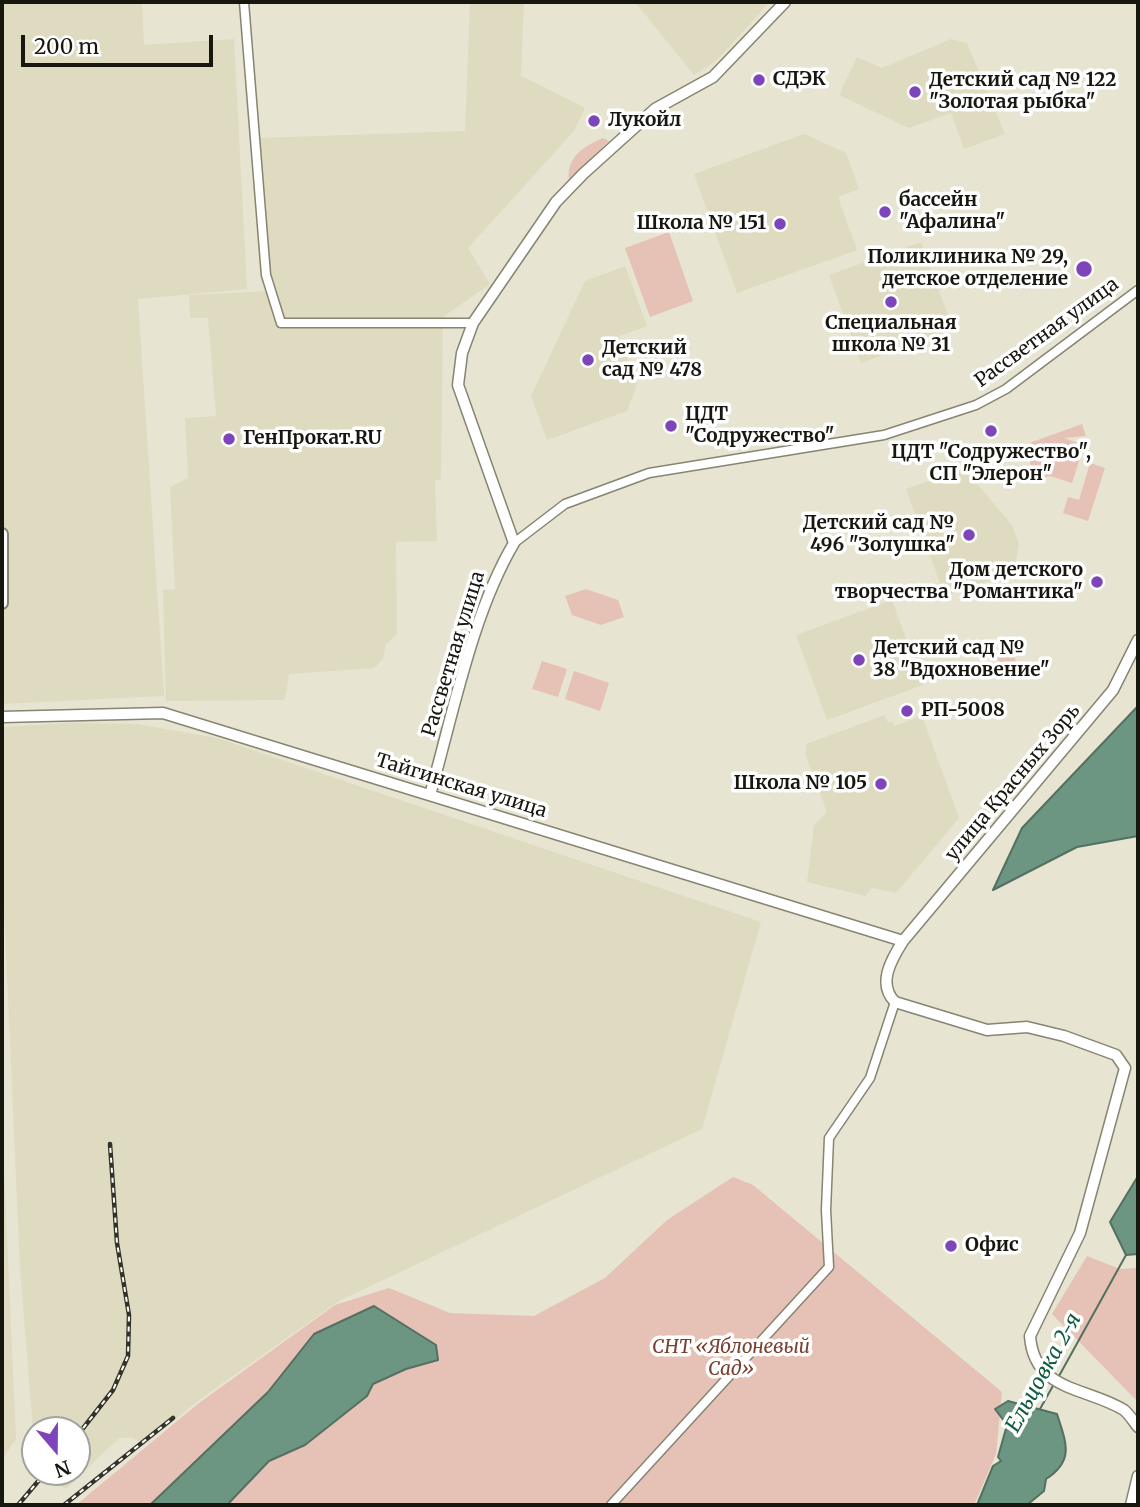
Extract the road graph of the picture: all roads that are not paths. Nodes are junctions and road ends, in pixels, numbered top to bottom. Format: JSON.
{"nodes":[{"id":1,"x":244,"y":2,"type":"edge"},
{"id":2,"x":785,"y":2,"type":"edge"},
{"id":3,"x":1138,"y":290,"type":"edge"},
{"id":4,"x":473,"y":323,"type":"junction"},
{"id":5,"x":2,"y":534,"type":"edge"},
{"id":6,"x":514,"y":543,"type":"junction"},
{"id":7,"x":2,"y":544,"type":"edge"},
{"id":8,"x":2,"y":603,"type":"edge"},
{"id":9,"x":1138,"y":640,"type":"edge"},
{"id":10,"x":2,"y":718,"type":"edge"},
{"id":11,"x":430,"y":795,"type":"junction"},
{"id":12,"x":904,"y":941,"type":"junction"},
{"id":13,"x":895,"y":1002,"type":"junction"},
{"id":14,"x":1138,"y":1427,"type":"edge"},
{"id":15,"x":1138,"y":1476,"type":"edge"},
{"id":16,"x":611,"y":1505,"type":"edge"},
{"id":17,"x":1131,"y":1505,"type":"edge"}],
"edges":[{"from":1,"to":4,"type":"street"},
{"from":2,"to":4,"type":"main road"},
{"from":3,"to":6,"type":"street","name":"Рассветная улица"},
{"from":4,"to":6,"type":"main road"},
{"from":5,"to":7,"type":"highway"},
{"from":6,"to":11,"type":"main road","name":"Рассветная улица"},
{"from":7,"to":8,"type":"highway"},
{"from":9,"to":12,"type":"main road","name":"улица Красных Зорь"},
{"from":10,"to":11,"type":"main road","name":"Тайгинская улица"},
{"from":11,"to":12,"type":"main road","name":"Тайгинская улица"},
{"from":12,"to":13,"type":"main road","name":"улица Красных Зорь"},
{"from":13,"to":14,"type":"main road"},
{"from":13,"to":16,"type":"street"},
{"from":15,"to":17,"type":"main road"}]}
